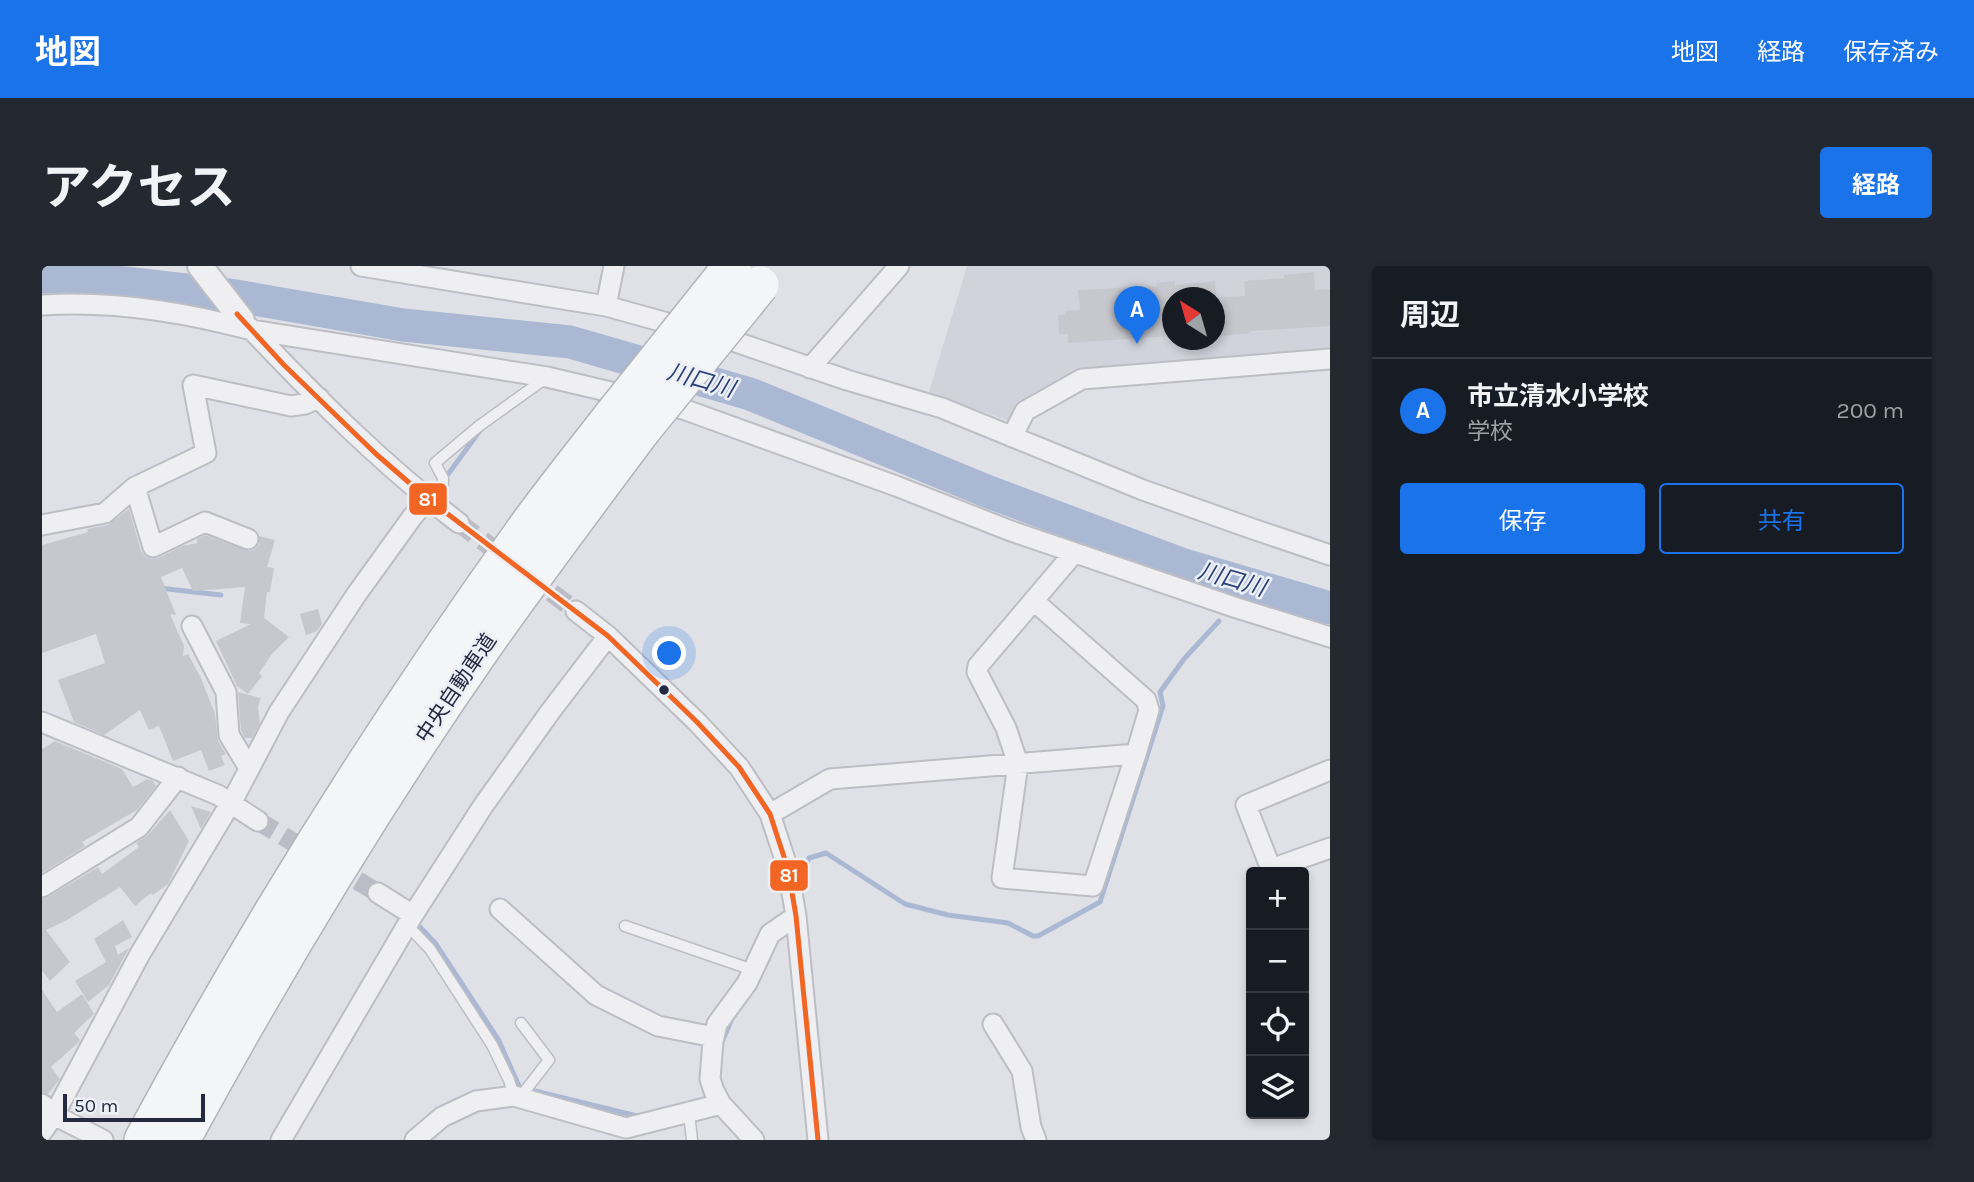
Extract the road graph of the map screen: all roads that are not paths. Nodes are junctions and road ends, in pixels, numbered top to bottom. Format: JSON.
{"nodes":[{"id":1,"x":200,"y":266,"type":"edge"},
{"id":2,"x":361,"y":266,"type":"edge"},
{"id":3,"x":614,"y":266,"type":"edge"},
{"id":4,"x":899,"y":266,"type":"edge"},
{"id":5,"x":756,"y":272,"type":"edge"},
{"id":6,"x":42,"y":305,"type":"edge"},
{"id":7,"x":606,"y":306,"type":"junction"},
{"id":8,"x":247,"y":325,"type":"junction"},
{"id":9,"x":1330,"y":359,"type":"edge"},
{"id":10,"x":810,"y":368,"type":"junction"},
{"id":11,"x":547,"y":377,"type":"junction"},
{"id":12,"x":319,"y":398,"type":"junction"},
{"id":13,"x":627,"y":423,"type":"junction"},
{"id":14,"x":1012,"y":436,"type":"junction"},
{"id":15,"x":135,"y":487,"type":"junction"},
{"id":16,"x":435,"y":504,"type":"junction"},
{"id":17,"x":459,"y":523,"type":"tunnel mouth"},
{"id":18,"x":42,"y":525,"type":"edge"},
{"id":19,"x":248,"y":538,"type":"dead end"},
{"id":20,"x":1074,"y":553,"type":"junction"},
{"id":21,"x":1330,"y":555,"type":"edge"},
{"id":22,"x":1034,"y":601,"type":"junction"},
{"id":23,"x":576,"y":611,"type":"tunnel mouth"},
{"id":24,"x":192,"y":626,"type":"dead end"},
{"id":25,"x":608,"y":636,"type":"junction"},
{"id":26,"x":1330,"y":637,"type":"edge"},
{"id":27,"x":42,"y":722,"type":"edge"},
{"id":28,"x":1136,"y":754,"type":"junction"},
{"id":29,"x":1018,"y":764,"type":"junction"},
{"id":30,"x":248,"y":768,"type":"junction"},
{"id":31,"x":1330,"y":770,"type":"edge"},
{"id":32,"x":178,"y":777,"type":"junction"},
{"id":33,"x":231,"y":803,"type":"junction"},
{"id":34,"x":770,"y":814,"type":"junction"},
{"id":35,"x":258,"y":821,"type":"tunnel mouth"},
{"id":36,"x":1330,"y":848,"type":"edge"},
{"id":37,"x":42,"y":887,"type":"edge"},
{"id":38,"x":379,"y":893,"type":"tunnel mouth"},
{"id":39,"x":500,"y":909,"type":"dead end"},
{"id":40,"x":796,"y":916,"type":"junction"},
{"id":41,"x":410,"y":921,"type":"junction"},
{"id":42,"x":625,"y":926,"type":"dead end"},
{"id":43,"x":753,"y":970,"type":"junction"},
{"id":44,"x":521,"y":1023,"type":"dead end"},
{"id":45,"x":993,"y":1024,"type":"dead end"},
{"id":46,"x":714,"y":1037,"type":"junction"},
{"id":47,"x":517,"y":1096,"type":"junction"},
{"id":48,"x":721,"y":1104,"type":"junction"},
{"id":49,"x":48,"y":1109,"type":"edge"},
{"id":50,"x":689,"y":1113,"type":"junction"},
{"id":51,"x":42,"y":1132,"type":"edge"},
{"id":52,"x":627,"y":1134,"type":"edge"},
{"id":53,"x":103,"y":1140,"type":"edge"},
{"id":54,"x":143,"y":1140,"type":"edge"},
{"id":55,"x":181,"y":1140,"type":"edge"},
{"id":56,"x":281,"y":1140,"type":"edge"},
{"id":57,"x":415,"y":1140,"type":"edge"},
{"id":58,"x":692,"y":1140,"type":"edge"},
{"id":59,"x":754,"y":1140,"type":"edge"},
{"id":60,"x":818,"y":1140,"type":"edge"},
{"id":61,"x":1036,"y":1140,"type":"edge"}],
"edges":[{"from":1,"to":8,"type":"street"},
{"from":2,"to":7,"type":"street"},
{"from":3,"to":7,"type":"street"},
{"from":4,"to":10,"type":"street"},
{"from":5,"to":13,"type":"highway","name":"中央自動車道","bridge":true},
{"from":6,"to":8,"type":"street"},
{"from":7,"to":10,"type":"street"},
{"from":8,"to":11,"type":"street"},
{"from":8,"to":12,"type":"street"},
{"from":9,"to":14,"type":"street"},
{"from":10,"to":14,"type":"street"},
{"from":11,"to":16,"type":"lane"},
{"from":11,"to":20,"type":"street"},
{"from":12,"to":15,"type":"street"},
{"from":12,"to":16,"type":"street"},
{"from":13,"to":54,"type":"highway","name":"中央自動車道"},
{"from":13,"to":55,"type":"highway","name":"中央自動車道"},
{"from":14,"to":21,"type":"street"},
{"from":15,"to":18,"type":"street"},
{"from":15,"to":19,"type":"street"},
{"from":16,"to":17,"type":"street"},
{"from":16,"to":30,"type":"street"},
{"from":20,"to":22,"type":"street"},
{"from":20,"to":26,"type":"street"},
{"from":22,"to":28,"type":"street"},
{"from":22,"to":29,"type":"street"},
{"from":23,"to":25,"type":"street"},
{"from":24,"to":30,"type":"street"},
{"from":25,"to":34,"type":"street"},
{"from":25,"to":41,"type":"street"},
{"from":27,"to":32,"type":"street"},
{"from":28,"to":29,"type":"street"},
{"from":28,"to":29,"type":"street"},
{"from":29,"to":34,"type":"street"},
{"from":30,"to":33,"type":"street"},
{"from":31,"to":36,"type":"street"},
{"from":32,"to":33,"type":"street"},
{"from":32,"to":37,"type":"street"},
{"from":33,"to":35,"type":"street"},
{"from":33,"to":49,"type":"street"},
{"from":34,"to":40,"type":"street"},
{"from":38,"to":41,"type":"street"},
{"from":39,"to":46,"type":"street"},
{"from":40,"to":43,"type":"street"},
{"from":40,"to":60,"type":"street"},
{"from":41,"to":47,"type":"lane"},
{"from":41,"to":56,"type":"street"},
{"from":42,"to":43,"type":"lane"},
{"from":43,"to":46,"type":"street"},
{"from":44,"to":47,"type":"lane"},
{"from":45,"to":61,"type":"street"},
{"from":46,"to":48,"type":"street"},
{"from":47,"to":52,"type":"street"},
{"from":47,"to":57,"type":"street"},
{"from":48,"to":50,"type":"street"},
{"from":48,"to":59,"type":"street"},
{"from":49,"to":51,"type":"street"},
{"from":49,"to":53,"type":"street"},
{"from":50,"to":52,"type":"street"},
{"from":50,"to":58,"type":"lane"}]}
